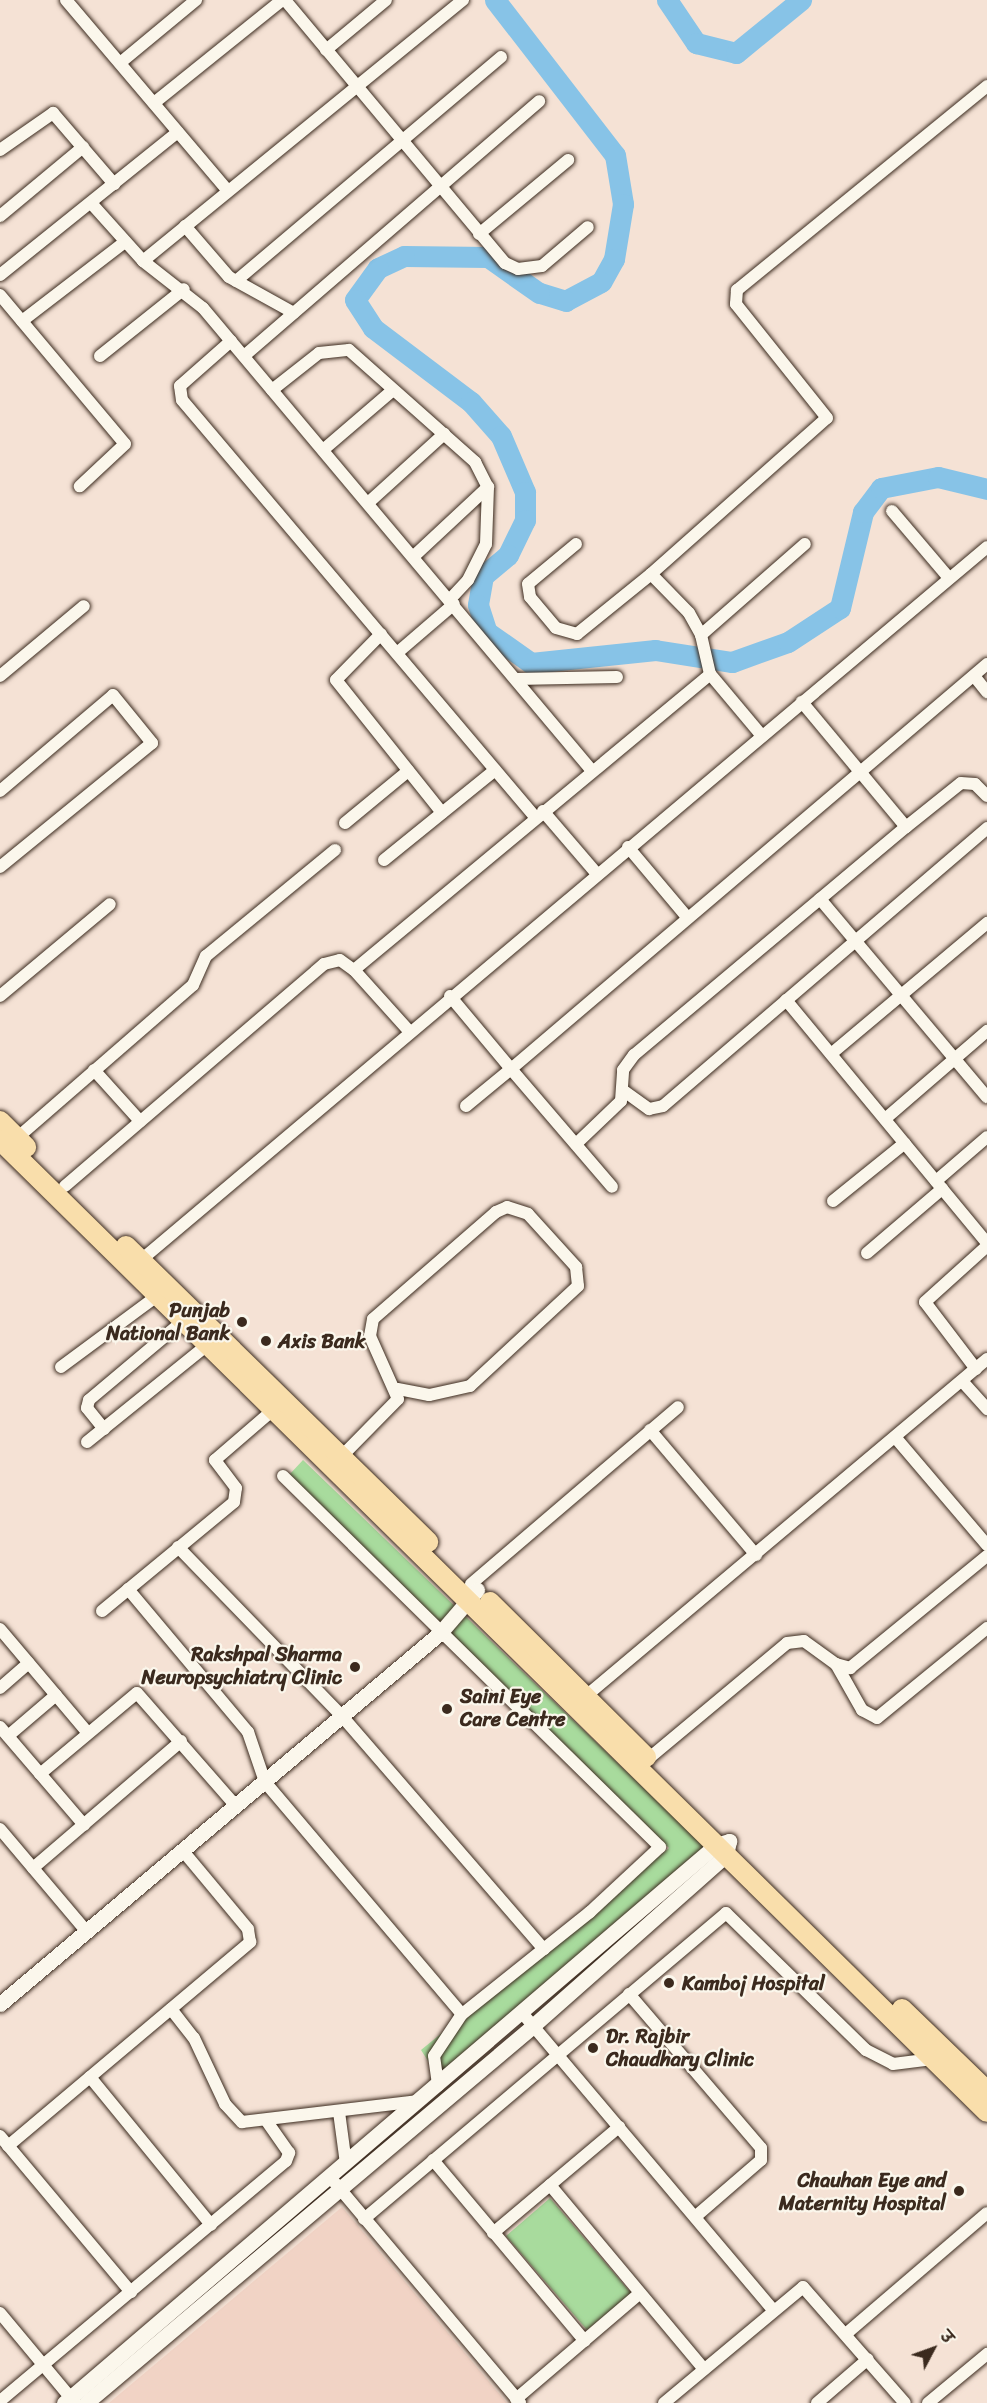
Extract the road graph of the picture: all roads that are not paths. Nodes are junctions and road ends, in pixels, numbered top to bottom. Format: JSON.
{"nodes":[{"id":1,"x":84,"y":0,"type":"edge"},
{"id":2,"x":196,"y":0,"type":"edge"},
{"id":3,"x":283,"y":0,"type":"edge"},
{"id":4,"x":386,"y":0,"type":"edge"},
{"id":5,"x":463,"y":0,"type":"edge"},
{"id":6,"x":69,"y":4,"type":"edge"},
{"id":7,"x":326,"y":50,"type":"junction"},
{"id":8,"x":501,"y":57,"type":"dead end"},
{"id":9,"x":120,"y":63,"type":"junction"},
{"id":10,"x":356,"y":85,"type":"junction"},
{"id":11,"x":987,"y":87,"type":"edge"},
{"id":12,"x":539,"y":101,"type":"dead end"},
{"id":13,"x":154,"y":103,"type":"junction"},
{"id":14,"x":178,"y":132,"type":"junction"},
{"id":15,"x":402,"y":141,"type":"junction"},
{"id":16,"x":83,"y":147,"type":"junction"},
{"id":17,"x":0,"y":150,"type":"edge"},
{"id":18,"x":568,"y":160,"type":"dead end"},
{"id":19,"x":114,"y":184,"type":"junction"},
{"id":20,"x":440,"y":187,"type":"junction"},
{"id":21,"x":228,"y":191,"type":"junction"},
{"id":22,"x":91,"y":203,"type":"junction"},
{"id":23,"x":0,"y":216,"type":"edge"},
{"id":24,"x":185,"y":226,"type":"junction"},
{"id":25,"x":588,"y":227,"type":"dead end"},
{"id":26,"x":479,"y":234,"type":"junction"},
{"id":27,"x":125,"y":242,"type":"junction"},
{"id":28,"x":143,"y":261,"type":"junction"},
{"id":29,"x":0,"y":275,"type":"edge"},
{"id":30,"x":236,"y":281,"type":"junction"},
{"id":31,"x":184,"y":289,"type":"junction"},
{"id":32,"x":0,"y":295,"type":"edge"},
{"id":33,"x":294,"y":313,"type":"junction"},
{"id":34,"x":22,"y":321,"type":"junction"},
{"id":35,"x":231,"y":341,"type":"junction"},
{"id":36,"x":100,"y":356,"type":"dead end"},
{"id":37,"x":244,"y":356,"type":"junction"},
{"id":38,"x":272,"y":390,"type":"junction"},
{"id":39,"x":393,"y":390,"type":"junction"},
{"id":40,"x":444,"y":434,"type":"junction"},
{"id":41,"x":323,"y":450,"type":"junction"},
{"id":42,"x":80,"y":486,"type":"dead end"},
{"id":43,"x":488,"y":488,"type":"junction"},
{"id":44,"x":368,"y":503,"type":"junction"},
{"id":45,"x":892,"y":511,"type":"dead end"},
{"id":46,"x":576,"y":544,"type":"dead end"},
{"id":47,"x":806,"y":544,"type":"dead end"},
{"id":48,"x":987,"y":547,"type":"edge"},
{"id":49,"x":413,"y":557,"type":"junction"},
{"id":50,"x":651,"y":574,"type":"junction"},
{"id":51,"x":949,"y":578,"type":"junction"},
{"id":52,"x":452,"y":602,"type":"junction"},
{"id":53,"x":84,"y":606,"type":"dead end"},
{"id":54,"x":381,"y":634,"type":"junction"},
{"id":55,"x":701,"y":634,"type":"junction"},
{"id":56,"x":397,"y":653,"type":"junction"},
{"id":57,"x":706,"y":664,"type":"junction"},
{"id":58,"x":987,"y":664,"type":"edge"},
{"id":59,"x":0,"y":676,"type":"edge"},
{"id":60,"x":974,"y":676,"type":"junction"},
{"id":61,"x":616,"y":677,"type":"dead end"},
{"id":62,"x":516,"y":679,"type":"junction"},
{"id":63,"x":987,"y":692,"type":"edge"},
{"id":64,"x":802,"y":702,"type":"junction"},
{"id":65,"x":762,"y":736,"type":"junction"},
{"id":66,"x":495,"y":770,"type":"junction"},
{"id":67,"x":408,"y":771,"type":"junction"},
{"id":68,"x":592,"y":771,"type":"junction"},
{"id":69,"x":861,"y":772,"type":"junction"},
{"id":70,"x":0,"y":791,"type":"edge"},
{"id":71,"x":987,"y":796,"type":"edge"},
{"id":72,"x":441,"y":813,"type":"junction"},
{"id":73,"x":539,"y":814,"type":"junction"},
{"id":74,"x":345,"y":823,"type":"dead end"},
{"id":75,"x":906,"y":827,"type":"junction"},
{"id":76,"x":987,"y":828,"type":"edge"},
{"id":77,"x":628,"y":848,"type":"junction"},
{"id":78,"x":335,"y":850,"type":"dead end"},
{"id":79,"x":384,"y":860,"type":"dead end"},
{"id":80,"x":0,"y":867,"type":"edge"},
{"id":81,"x":597,"y":874,"type":"junction"},
{"id":82,"x":820,"y":899,"type":"junction"},
{"id":83,"x":110,"y":904,"type":"dead end"},
{"id":84,"x":687,"y":917,"type":"junction"},
{"id":85,"x":987,"y":922,"type":"edge"},
{"id":86,"x":856,"y":940,"type":"junction"},
{"id":87,"x":354,"y":970,"type":"junction"},
{"id":88,"x":902,"y":994,"type":"junction"},
{"id":89,"x":0,"y":996,"type":"edge"},
{"id":90,"x":450,"y":996,"type":"junction"},
{"id":91,"x":786,"y":1000,"type":"junction"},
{"id":92,"x":410,"y":1031,"type":"junction"},
{"id":93,"x":987,"y":1031,"type":"edge"},
{"id":94,"x":831,"y":1054,"type":"junction"},
{"id":95,"x":956,"y":1058,"type":"junction"},
{"id":96,"x":511,"y":1069,"type":"junction"},
{"id":97,"x":94,"y":1070,"type":"junction"},
{"id":98,"x":624,"y":1091,"type":"junction"},
{"id":99,"x":987,"y":1097,"type":"edge"},
{"id":100,"x":466,"y":1106,"type":"dead end"},
{"id":101,"x":885,"y":1119,"type":"junction"},
{"id":102,"x":0,"y":1121,"type":"edge"},
{"id":103,"x":140,"y":1121,"type":"junction"},
{"id":104,"x":987,"y":1137,"type":"edge"},
{"id":105,"x":8,"y":1139,"type":"edge"},
{"id":106,"x":905,"y":1143,"type":"junction"},
{"id":107,"x":576,"y":1144,"type":"junction"},
{"id":108,"x":939,"y":1185,"type":"junction"},
{"id":109,"x":65,"y":1186,"type":"junction"},
{"id":110,"x":612,"y":1188,"type":"dead end"},
{"id":111,"x":833,"y":1202,"type":"dead end"},
{"id":112,"x":987,"y":1244,"type":"edge"},
{"id":113,"x":867,"y":1253,"type":"dead end"},
{"id":114,"x":141,"y":1260,"type":"junction"},
{"id":115,"x":157,"y":1296,"type":"junction"},
{"id":116,"x":183,"y":1321,"type":"junction"},
{"id":117,"x":207,"y":1345,"type":"junction"},
{"id":118,"x":987,"y":1359,"type":"edge"},
{"id":119,"x":61,"y":1367,"type":"dead end"},
{"id":120,"x":976,"y":1369,"type":"junction"},
{"id":121,"x":963,"y":1381,"type":"junction"},
{"id":122,"x":398,"y":1389,"type":"junction"},
{"id":123,"x":678,"y":1407,"type":"dead end"},
{"id":124,"x":987,"y":1409,"type":"edge"},
{"id":125,"x":273,"y":1410,"type":"junction"},
{"id":126,"x":104,"y":1429,"type":"junction"},
{"id":127,"x":650,"y":1430,"type":"junction"},
{"id":128,"x":895,"y":1437,"type":"junction"},
{"id":129,"x":87,"y":1442,"type":"dead end"},
{"id":130,"x":341,"y":1457,"type":"junction"},
{"id":131,"x":283,"y":1476,"type":"dead end"},
{"id":132,"x":987,"y":1545,"type":"edge"},
{"id":133,"x":178,"y":1547,"type":"junction"},
{"id":134,"x":756,"y":1555,"type":"junction"},
{"id":135,"x":987,"y":1556,"type":"edge"},
{"id":136,"x":128,"y":1589,"type":"junction"},
{"id":137,"x":472,"y":1591,"type":"junction"},
{"id":138,"x":102,"y":1611,"type":"dead end"},
{"id":139,"x":987,"y":1628,"type":"edge"},
{"id":140,"x":0,"y":1630,"type":"edge"},
{"id":141,"x":440,"y":1633,"type":"junction"},
{"id":142,"x":29,"y":1663,"type":"junction"},
{"id":143,"x":836,"y":1664,"type":"junction"},
{"id":144,"x":0,"y":1688,"type":"edge"},
{"id":145,"x":56,"y":1695,"type":"junction"},
{"id":146,"x":586,"y":1696,"type":"junction"},
{"id":147,"x":340,"y":1715,"type":"junction"},
{"id":148,"x":4,"y":1732,"type":"edge"},
{"id":149,"x":88,"y":1733,"type":"junction"},
{"id":150,"x":181,"y":1741,"type":"junction"},
{"id":151,"x":648,"y":1759,"type":"junction"},
{"id":152,"x":40,"y":1774,"type":"junction"},
{"id":153,"x":265,"y":1782,"type":"junction"},
{"id":154,"x":236,"y":1806,"type":"junction"},
{"id":155,"x":84,"y":1825,"type":"junction"},
{"id":156,"x":0,"y":1829,"type":"edge"},
{"id":157,"x":724,"y":1847,"type":"junction"},
{"id":158,"x":183,"y":1851,"type":"junction"},
{"id":159,"x":33,"y":1868,"type":"junction"},
{"id":160,"x":87,"y":1932,"type":"junction"},
{"id":161,"x":544,"y":1949,"type":"junction"},
{"id":162,"x":629,"y":1994,"type":"junction"},
{"id":163,"x":2,"y":1997,"type":"edge"},
{"id":164,"x":171,"y":2009,"type":"junction"},
{"id":165,"x":462,"y":2014,"type":"junction"},
{"id":166,"x":528,"y":2020,"type":"junction"},
{"id":167,"x":557,"y":2055,"type":"junction"},
{"id":168,"x":933,"y":2059,"type":"junction"},
{"id":169,"x":90,"y":2077,"type":"junction"},
{"id":170,"x":438,"y":2086,"type":"junction"},
{"id":171,"x":987,"y":2091,"type":"edge"},
{"id":172,"x":420,"y":2101,"type":"junction"},
{"id":173,"x":339,"y":2112,"type":"junction"},
{"id":174,"x":987,"y":2112,"type":"edge"},
{"id":175,"x":267,"y":2122,"type":"junction"},
{"id":176,"x":619,"y":2127,"type":"junction"},
{"id":177,"x":4,"y":2141,"type":"edge"},
{"id":178,"x":433,"y":2160,"type":"junction"},
{"id":179,"x":346,"y":2164,"type":"junction"},
{"id":180,"x":335,"y":2183,"type":"junction"},
{"id":181,"x":550,"y":2186,"type":"junction"},
{"id":182,"x":987,"y":2213,"type":"edge"},
{"id":183,"x":694,"y":2217,"type":"junction"},
{"id":184,"x":364,"y":2219,"type":"junction"},
{"id":185,"x":212,"y":2225,"type":"junction"},
{"id":186,"x":493,"y":2233,"type":"junction"},
{"id":187,"x":131,"y":2292,"type":"junction"},
{"id":188,"x":640,"y":2293,"type":"junction"},
{"id":189,"x":773,"y":2310,"type":"junction"},
{"id":190,"x":0,"y":2313,"type":"edge"},
{"id":191,"x":847,"y":2333,"type":"junction"},
{"id":192,"x":585,"y":2341,"type":"junction"},
{"id":193,"x":987,"y":2354,"type":"edge"},
{"id":194,"x":868,"y":2359,"type":"junction"},
{"id":195,"x":43,"y":2365,"type":"junction"},
{"id":196,"x":704,"y":2368,"type":"junction"},
{"id":197,"x":0,"y":2401,"type":"edge"},
{"id":198,"x":70,"y":2401,"type":"edge"},
{"id":199,"x":518,"y":2401,"type":"edge"},
{"id":200,"x":86,"y":2403,"type":"edge"},
{"id":201,"x":664,"y":2403,"type":"edge"},
{"id":202,"x":816,"y":2403,"type":"edge"},
{"id":203,"x":905,"y":2403,"type":"edge"},
{"id":204,"x":928,"y":2403,"type":"edge"}],
"edges":[{"from":1,"to":6,"type":"street"},
{"from":2,"to":9,"type":"street"},
{"from":3,"to":7,"type":"street"},
{"from":3,"to":13,"type":"street"},
{"from":4,"to":7,"type":"street"},
{"from":5,"to":10,"type":"street"},
{"from":6,"to":9,"type":"street"},
{"from":7,"to":10,"type":"street"},
{"from":8,"to":15,"type":"street"},
{"from":9,"to":13,"type":"street"},
{"from":10,"to":15,"type":"street"},
{"from":10,"to":21,"type":"street"},
{"from":11,"to":50,"type":"street"},
{"from":12,"to":20,"type":"street"},
{"from":13,"to":14,"type":"street"},
{"from":14,"to":19,"type":"street"},
{"from":14,"to":21,"type":"street"},
{"from":15,"to":20,"type":"street"},
{"from":15,"to":30,"type":"street"},
{"from":16,"to":17,"type":"street"},
{"from":16,"to":19,"type":"street"},
{"from":16,"to":23,"type":"street"},
{"from":18,"to":26,"type":"street"},
{"from":19,"to":22,"type":"street"},
{"from":20,"to":26,"type":"street"},
{"from":20,"to":33,"type":"street"},
{"from":21,"to":24,"type":"street"},
{"from":22,"to":27,"type":"street"},
{"from":22,"to":29,"type":"street"},
{"from":24,"to":28,"type":"street"},
{"from":24,"to":30,"type":"street"},
{"from":25,"to":26,"type":"street"},
{"from":27,"to":28,"type":"street"},
{"from":27,"to":34,"type":"street"},
{"from":28,"to":31,"type":"street"},
{"from":30,"to":33,"type":"street"},
{"from":31,"to":35,"type":"street"},
{"from":31,"to":36,"type":"street"},
{"from":32,"to":34,"type":"street"},
{"from":33,"to":37,"type":"street"},
{"from":34,"to":42,"type":"street"},
{"from":35,"to":37,"type":"street"},
{"from":35,"to":54,"type":"street"},
{"from":37,"to":38,"type":"street"},
{"from":38,"to":39,"type":"street"},
{"from":38,"to":41,"type":"street"},
{"from":39,"to":40,"type":"street"},
{"from":39,"to":41,"type":"street"},
{"from":40,"to":43,"type":"street"},
{"from":40,"to":44,"type":"street"},
{"from":41,"to":44,"type":"street"},
{"from":43,"to":49,"type":"street"},
{"from":43,"to":52,"type":"street"},
{"from":44,"to":49,"type":"street"},
{"from":45,"to":51,"type":"street"},
{"from":46,"to":50,"type":"street"},
{"from":47,"to":55,"type":"street"},
{"from":48,"to":51,"type":"street"},
{"from":49,"to":52,"type":"street"},
{"from":50,"to":55,"type":"street"},
{"from":51,"to":64,"type":"street"},
{"from":52,"to":56,"type":"street"},
{"from":52,"to":62,"type":"street"},
{"from":53,"to":59,"type":"street"},
{"from":54,"to":56,"type":"street"},
{"from":54,"to":67,"type":"street"},
{"from":55,"to":57,"type":"street"},
{"from":56,"to":66,"type":"street"},
{"from":57,"to":65,"type":"street"},
{"from":57,"to":68,"type":"street"},
{"from":58,"to":60,"type":"street"},
{"from":60,"to":63,"type":"street"},
{"from":60,"to":69,"type":"street"},
{"from":61,"to":62,"type":"street"},
{"from":62,"to":68,"type":"street"},
{"from":64,"to":65,"type":"street"},
{"from":64,"to":69,"type":"street"},
{"from":65,"to":77,"type":"street"},
{"from":66,"to":72,"type":"street"},
{"from":66,"to":73,"type":"street"},
{"from":67,"to":72,"type":"street"},
{"from":67,"to":74,"type":"street"},
{"from":68,"to":73,"type":"street"},
{"from":69,"to":75,"type":"street"},
{"from":69,"to":84,"type":"street"},
{"from":70,"to":80,"type":"street"},
{"from":71,"to":75,"type":"street"},
{"from":72,"to":79,"type":"street"},
{"from":73,"to":81,"type":"street"},
{"from":73,"to":87,"type":"street"},
{"from":75,"to":82,"type":"street"},
{"from":76,"to":86,"type":"street"},
{"from":77,"to":81,"type":"street"},
{"from":77,"to":84,"type":"street"},
{"from":78,"to":97,"type":"street"},
{"from":81,"to":90,"type":"street"},
{"from":82,"to":86,"type":"street"},
{"from":82,"to":98,"type":"street"},
{"from":83,"to":89,"type":"street"},
{"from":84,"to":96,"type":"street"},
{"from":85,"to":88,"type":"street"},
{"from":86,"to":88,"type":"street"},
{"from":86,"to":91,"type":"street"},
{"from":87,"to":92,"type":"street"},
{"from":87,"to":103,"type":"street"},
{"from":88,"to":94,"type":"street"},
{"from":88,"to":95,"type":"street"},
{"from":90,"to":92,"type":"street"},
{"from":90,"to":96,"type":"street"},
{"from":91,"to":94,"type":"street"},
{"from":91,"to":98,"type":"street"},
{"from":92,"to":114,"type":"street"},
{"from":93,"to":95,"type":"street"},
{"from":94,"to":101,"type":"street"},
{"from":95,"to":99,"type":"street"},
{"from":95,"to":101,"type":"street"},
{"from":96,"to":100,"type":"street"},
{"from":96,"to":107,"type":"street"},
{"from":97,"to":103,"type":"street"},
{"from":97,"to":105,"type":"street"},
{"from":98,"to":107,"type":"street"},
{"from":101,"to":106,"type":"street"},
{"from":102,"to":105,"type":"main road"},
{"from":103,"to":109,"type":"street"},
{"from":104,"to":108,"type":"street"},
{"from":105,"to":109,"type":"main road"},
{"from":105,"to":115,"type":"main road"},
{"from":106,"to":108,"type":"street"},
{"from":106,"to":111,"type":"street"},
{"from":107,"to":110,"type":"street"},
{"from":108,"to":112,"type":"street"},
{"from":108,"to":113,"type":"street"},
{"from":109,"to":114,"type":"main road"},
{"from":112,"to":120,"type":"street"},
{"from":114,"to":130,"type":"main road"},
{"from":115,"to":116,"type":"main road"},
{"from":115,"to":119,"type":"street"},
{"from":116,"to":117,"type":"main road"},
{"from":116,"to":126,"type":"street"},
{"from":117,"to":125,"type":"main road"},
{"from":117,"to":126,"type":"street"},
{"from":118,"to":120,"type":"street"},
{"from":120,"to":121,"type":"street"},
{"from":121,"to":124,"type":"street"},
{"from":121,"to":128,"type":"street"},
{"from":122,"to":122,"type":"street"},
{"from":122,"to":130,"type":"street"},
{"from":123,"to":127,"type":"street"},
{"from":125,"to":133,"type":"street"},
{"from":125,"to":137,"type":"main road"},
{"from":126,"to":129,"type":"street"},
{"from":127,"to":134,"type":"street"},
{"from":127,"to":137,"type":"street"},
{"from":128,"to":132,"type":"street"},
{"from":128,"to":134,"type":"street"},
{"from":130,"to":137,"type":"main road"},
{"from":131,"to":141,"type":"street"},
{"from":133,"to":136,"type":"street"},
{"from":133,"to":147,"type":"street"},
{"from":134,"to":146,"type":"street"},
{"from":135,"to":143,"type":"street"},
{"from":136,"to":138,"type":"street"},
{"from":136,"to":153,"type":"street"},
{"from":137,"to":141,"type":"street"},
{"from":137,"to":146,"type":"main road"},
{"from":137,"to":157,"type":"main road"},
{"from":139,"to":143,"type":"street"},
{"from":140,"to":142,"type":"street"},
{"from":141,"to":147,"type":"street"},
{"from":141,"to":161,"type":"street"},
{"from":142,"to":144,"type":"street"},
{"from":142,"to":145,"type":"street"},
{"from":143,"to":151,"type":"street"},
{"from":145,"to":148,"type":"street"},
{"from":145,"to":149,"type":"street"},
{"from":146,"to":151,"type":"main road"},
{"from":147,"to":153,"type":"street"},
{"from":147,"to":161,"type":"street"},
{"from":148,"to":152,"type":"street"},
{"from":149,"to":150,"type":"street"},
{"from":149,"to":152,"type":"street"},
{"from":150,"to":154,"type":"street"},
{"from":150,"to":155,"type":"street"},
{"from":151,"to":157,"type":"main road"},
{"from":152,"to":155,"type":"street"},
{"from":153,"to":154,"type":"street"},
{"from":153,"to":165,"type":"street"},
{"from":154,"to":158,"type":"street"},
{"from":155,"to":159,"type":"street"},
{"from":156,"to":159,"type":"street"},
{"from":157,"to":166,"type":"street"},
{"from":157,"to":168,"type":"main road"},
{"from":157,"to":171,"type":"main road"},
{"from":158,"to":160,"type":"street"},
{"from":158,"to":164,"type":"street"},
{"from":159,"to":160,"type":"street"},
{"from":160,"to":163,"type":"street"},
{"from":161,"to":165,"type":"street"},
{"from":162,"to":167,"type":"street"},
{"from":162,"to":168,"type":"street"},
{"from":162,"to":183,"type":"street"},
{"from":164,"to":169,"type":"street"},
{"from":164,"to":175,"type":"street"},
{"from":165,"to":170,"type":"street"},
{"from":166,"to":167,"type":"street"},
{"from":166,"to":170,"type":"street"},
{"from":166,"to":180,"type":"street"},
{"from":167,"to":176,"type":"street"},
{"from":167,"to":178,"type":"street"},
{"from":168,"to":174,"type":"main road"},
{"from":169,"to":177,"type":"street"},
{"from":169,"to":185,"type":"street"},
{"from":170,"to":172,"type":"street"},
{"from":172,"to":173,"type":"street"},
{"from":172,"to":179,"type":"street"},
{"from":173,"to":175,"type":"street"},
{"from":173,"to":179,"type":"street"},
{"from":175,"to":185,"type":"street"},
{"from":176,"to":181,"type":"street"},
{"from":176,"to":183,"type":"street"},
{"from":177,"to":187,"type":"street"},
{"from":178,"to":184,"type":"street"},
{"from":178,"to":186,"type":"street"},
{"from":179,"to":180,"type":"street"},
{"from":180,"to":184,"type":"street"},
{"from":180,"to":198,"type":"street"},
{"from":180,"to":200,"type":"street"},
{"from":181,"to":186,"type":"street"},
{"from":181,"to":188,"type":"street"},
{"from":182,"to":191,"type":"street"},
{"from":183,"to":189,"type":"street"},
{"from":184,"to":199,"type":"street"},
{"from":185,"to":187,"type":"street"},
{"from":186,"to":192,"type":"street"},
{"from":187,"to":195,"type":"street"},
{"from":188,"to":192,"type":"street"},
{"from":188,"to":196,"type":"street"},
{"from":189,"to":191,"type":"street"},
{"from":189,"to":196,"type":"street"},
{"from":190,"to":195,"type":"street"},
{"from":191,"to":194,"type":"street"},
{"from":192,"to":199,"type":"street"},
{"from":193,"to":204,"type":"street"},
{"from":194,"to":202,"type":"street"},
{"from":194,"to":203,"type":"street"},
{"from":195,"to":197,"type":"street"},
{"from":195,"to":198,"type":"street"},
{"from":196,"to":201,"type":"street"}]}
